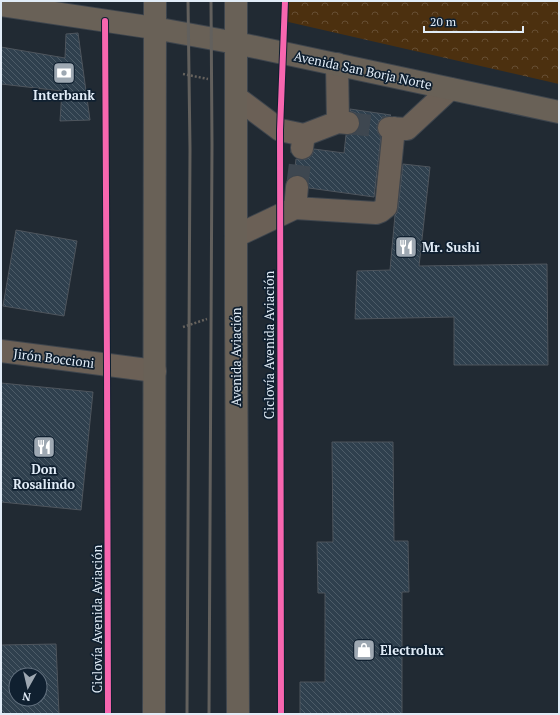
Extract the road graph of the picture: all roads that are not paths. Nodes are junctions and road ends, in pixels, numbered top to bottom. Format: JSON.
{"nodes":[{"id":1,"x":155,"y":1,"type":"edge"},
{"id":2,"x":236,"y":1,"type":"edge"},
{"id":3,"x":1,"y":5,"type":"edge"},
{"id":4,"x":154,"y":28,"type":"junction"},
{"id":5,"x":236,"y":43,"type":"junction"},
{"id":6,"x":337,"y":64,"type":"junction"},
{"id":7,"x":450,"y":89,"type":"junction"},
{"id":8,"x":236,"y":97,"type":"junction"},
{"id":9,"x":559,"y":112,"type":"edge"},
{"id":10,"x":298,"y":187,"type":"tunnel mouth"},
{"id":11,"x":295,"y":208,"type":"junction"},
{"id":12,"x":236,"y":236,"type":"junction"},
{"id":13,"x":1,"y":351,"type":"edge"},
{"id":14,"x":155,"y":371,"type":"junction"},
{"id":15,"x":154,"y":714,"type":"edge"},
{"id":16,"x":238,"y":714,"type":"edge"}],
"edges":[{"from":1,"to":4,"type":"main road"},
{"from":2,"to":5,"type":"main road","name":"Avenida Aviación"},
{"from":3,"to":4,"type":"main road","name":"Avenida San Borja Norte"},
{"from":4,"to":5,"type":"main road","name":"Avenida San Borja Norte"},
{"from":4,"to":14,"type":"main road"},
{"from":5,"to":6,"type":"main road","name":"Avenida San Borja Norte"},
{"from":5,"to":8,"type":"main road","name":"Avenida Aviación"},
{"from":6,"to":7,"type":"main road","name":"Avenida San Borja Norte"},
{"from":6,"to":8,"type":"street"},
{"from":7,"to":9,"type":"main road","name":"Avenida San Borja Norte"},
{"from":7,"to":11,"type":"street"},
{"from":8,"to":12,"type":"main road","name":"Avenida Aviación"},
{"from":10,"to":11,"type":"street"},
{"from":11,"to":12,"type":"street"},
{"from":12,"to":16,"type":"main road","name":"Avenida Aviación"},
{"from":13,"to":14,"type":"street","name":"Jirón Boccioni"},
{"from":14,"to":15,"type":"main road"}]}
